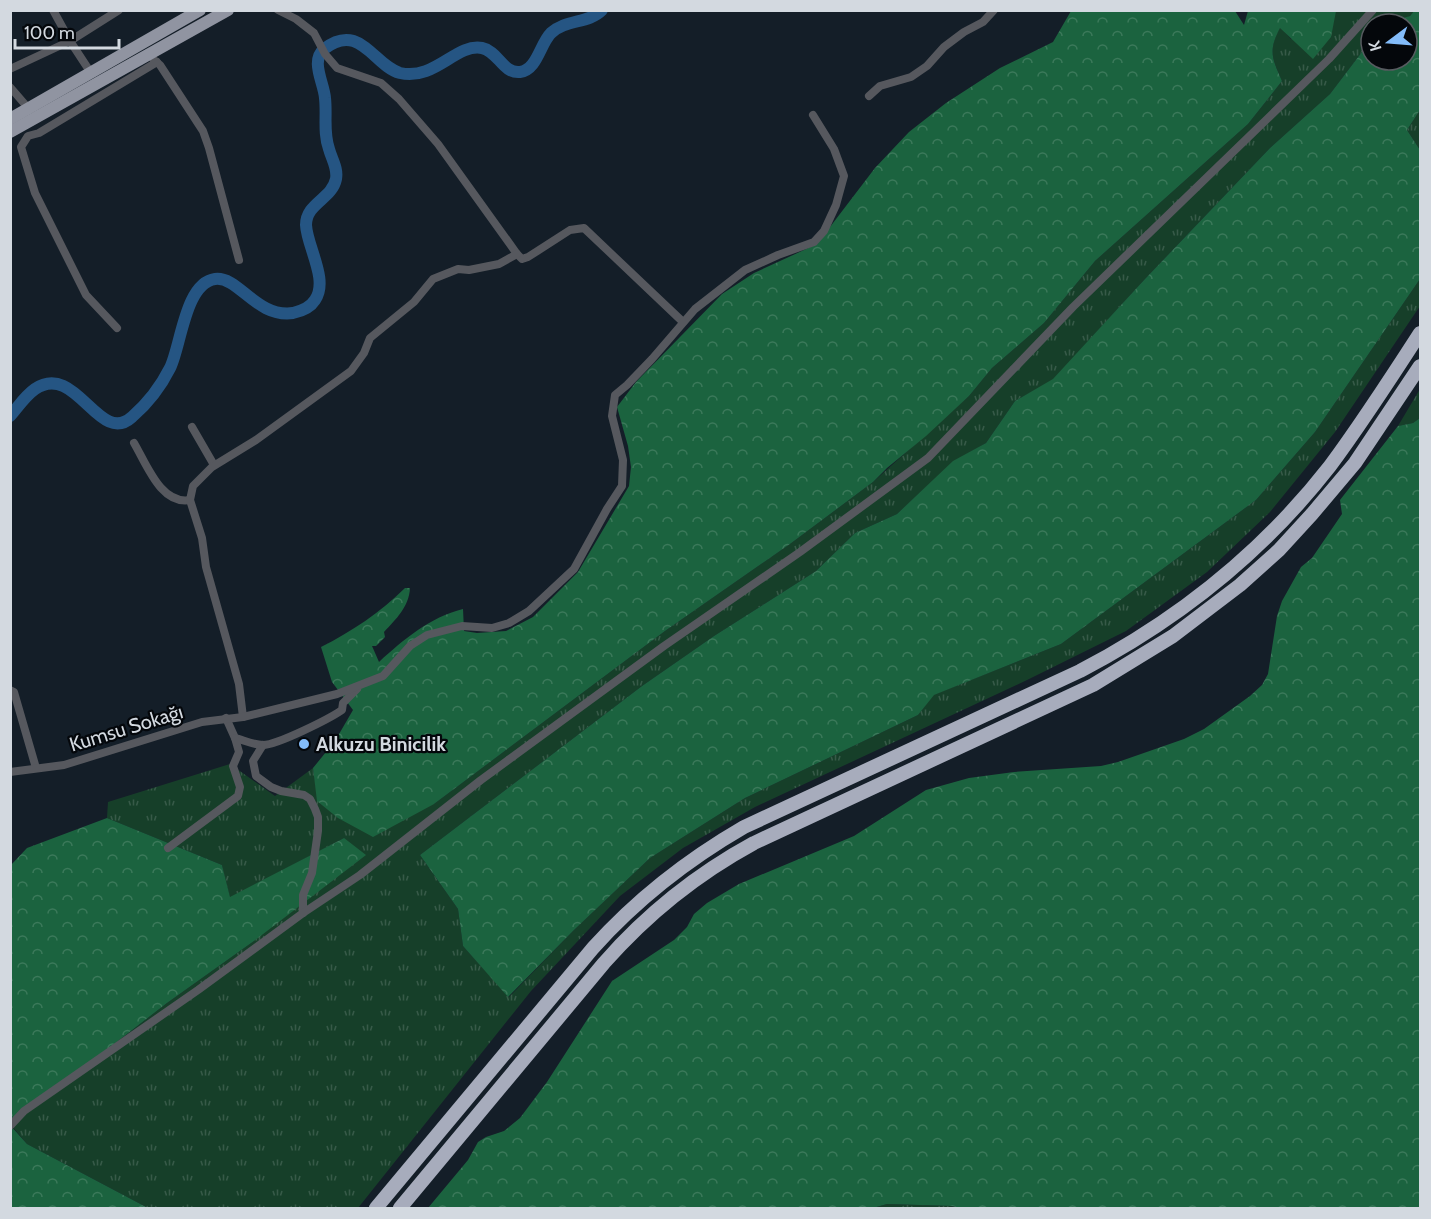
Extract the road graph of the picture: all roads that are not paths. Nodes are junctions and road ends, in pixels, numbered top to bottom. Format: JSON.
{"nodes":[{"id":1,"x":53,"y":10,"type":"edge"},
{"id":2,"x":119,"y":10,"type":"edge"},
{"id":3,"x":200,"y":10,"type":"edge"},
{"id":4,"x":228,"y":10,"type":"edge"},
{"id":5,"x":278,"y":10,"type":"edge"},
{"id":6,"x":994,"y":10,"type":"edge"},
{"id":7,"x":1372,"y":10,"type":"edge"},
{"id":8,"x":156,"y":35,"type":"junction"},
{"id":9,"x":70,"y":41,"type":"junction"},
{"id":10,"x":163,"y":46,"type":"junction"},
{"id":11,"x":152,"y":59,"type":"junction"},
{"id":12,"x":10,"y":69,"type":"edge"},
{"id":13,"x":91,"y":73,"type":"junction"},
{"id":14,"x":10,"y":87,"type":"edge"},
{"id":15,"x":869,"y":96,"type":"dead end"},
{"id":16,"x":29,"y":109,"type":"junction"},
{"id":17,"x":813,"y":116,"type":"dead end"},
{"id":18,"x":10,"y":119,"type":"edge"},
{"id":19,"x":10,"y":132,"type":"edge"},
{"id":20,"x":517,"y":254,"type":"junction"},
{"id":21,"x":239,"y":260,"type":"dead end"},
{"id":22,"x":683,"y":322,"type":"junction"},
{"id":23,"x":117,"y":328,"type":"dead end"},
{"id":24,"x":1420,"y":333,"type":"edge"},
{"id":25,"x":1420,"y":366,"type":"edge"},
{"id":26,"x":192,"y":427,"type":"dead end"},
{"id":27,"x":134,"y":443,"type":"dead end"},
{"id":28,"x":214,"y":465,"type":"junction"},
{"id":29,"x":190,"y":500,"type":"junction"},
{"id":30,"x":363,"y":684,"type":"junction"},
{"id":31,"x":10,"y":690,"type":"edge"},
{"id":32,"x":243,"y":717,"type":"junction"},
{"id":33,"x":226,"y":718,"type":"junction"},
{"id":34,"x":235,"y":738,"type":"junction"},
{"id":35,"x":263,"y":745,"type":"junction"},
{"id":36,"x":36,"y":768,"type":"junction"},
{"id":37,"x":10,"y":772,"type":"edge"},
{"id":38,"x":168,"y":848,"type":"dead end"},
{"id":39,"x":303,"y":913,"type":"junction"},
{"id":40,"x":10,"y":1126,"type":"edge"},
{"id":41,"x":376,"y":1209,"type":"edge"},
{"id":42,"x":400,"y":1209,"type":"edge"}],
"edges":[{"from":1,"to":9,"type":"street"},
{"from":2,"to":9,"type":"street"},
{"from":3,"to":8,"type":"main road"},
{"from":4,"to":10,"type":"main road"},
{"from":5,"to":20,"type":"street"},
{"from":6,"to":15,"type":"street"},
{"from":7,"to":39,"type":"street"},
{"from":8,"to":10,"type":"main road"},
{"from":8,"to":13,"type":"main road"},
{"from":9,"to":12,"type":"street"},
{"from":9,"to":13,"type":"street"},
{"from":10,"to":11,"type":"main road"},
{"from":11,"to":19,"type":"main road"},
{"from":11,"to":21,"type":"street"},
{"from":11,"to":23,"type":"street"},
{"from":13,"to":16,"type":"main road"},
{"from":14,"to":16,"type":"street"},
{"from":16,"to":18,"type":"main road"},
{"from":17,"to":22,"type":"street"},
{"from":20,"to":22,"type":"street"},
{"from":20,"to":28,"type":"street"},
{"from":22,"to":30,"type":"street"},
{"from":24,"to":41,"type":"highway"},
{"from":25,"to":42,"type":"highway"},
{"from":26,"to":28,"type":"street"},
{"from":27,"to":29,"type":"street"},
{"from":28,"to":29,"type":"street"},
{"from":29,"to":32,"type":"street"},
{"from":30,"to":32,"type":"street","name":"Kumsu Sokağı"},
{"from":30,"to":35,"type":"street"},
{"from":31,"to":36,"type":"street"},
{"from":32,"to":33,"type":"street","name":"Kumsu Sokağı"},
{"from":33,"to":34,"type":"street"},
{"from":33,"to":36,"type":"street","name":"Kumsu Sokağı"},
{"from":34,"to":35,"type":"street"},
{"from":34,"to":38,"type":"street"},
{"from":35,"to":39,"type":"street"},
{"from":36,"to":37,"type":"street","name":"Kumsu Sokağı"},
{"from":39,"to":40,"type":"street"}]}
